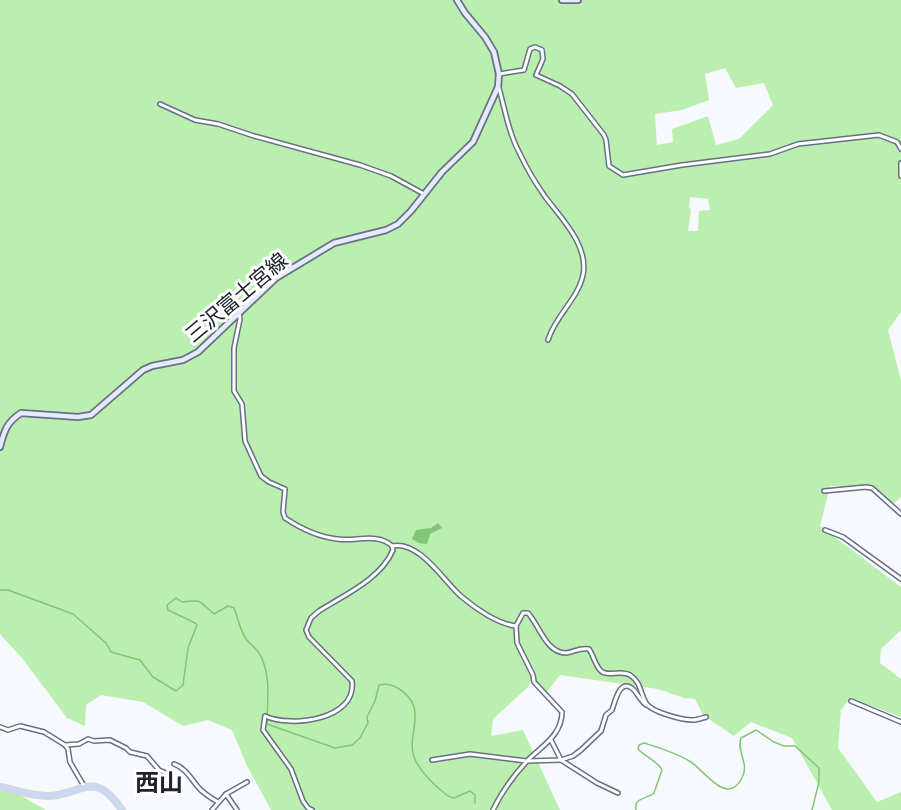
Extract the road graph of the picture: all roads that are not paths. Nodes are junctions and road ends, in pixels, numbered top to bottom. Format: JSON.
{"nodes":[{"id":1,"x":457,"y":0,"type":"edge"},
{"id":2,"x":562,"y":0,"type":"edge"},
{"id":3,"x":578,"y":0,"type":"edge"},
{"id":4,"x":499,"y":74,"type":"junction"},
{"id":5,"x":498,"y":87,"type":"junction"},
{"id":6,"x":160,"y":104,"type":"dead end"},
{"id":7,"x":901,"y":149,"type":"edge"},
{"id":8,"x":901,"y":163,"type":"edge"},
{"id":9,"x":901,"y":176,"type":"edge"},
{"id":10,"x":425,"y":194,"type":"junction"},
{"id":11,"x":239,"y":313,"type":"junction"},
{"id":12,"x":548,"y":340,"type":"dead end"},
{"id":13,"x":0,"y":447,"type":"edge"},
{"id":14,"x":824,"y":490,"type":"dead end"},
{"id":15,"x":901,"y":514,"type":"edge"},
{"id":16,"x":825,"y":530,"type":"dead end"},
{"id":17,"x":392,"y":546,"type":"junction"},
{"id":18,"x":901,"y":573,"type":"edge"},
{"id":19,"x":900,"y":578,"type":"edge"},
{"id":20,"x":516,"y":626,"type":"junction"},
{"id":21,"x":851,"y":701,"type":"dead end"},
{"id":22,"x":650,"y":708,"type":"junction"},
{"id":23,"x":706,"y":717,"type":"dead end"},
{"id":24,"x":901,"y":722,"type":"edge"},
{"id":25,"x":0,"y":727,"type":"edge"},
{"id":26,"x":551,"y":740,"type":"junction"},
{"id":27,"x":65,"y":745,"type":"junction"},
{"id":28,"x":432,"y":760,"type":"dead end"},
{"id":29,"x":561,"y":760,"type":"junction"},
{"id":30,"x":527,"y":761,"type":"junction"},
{"id":31,"x":174,"y":764,"type":"dead end"},
{"id":32,"x":168,"y":774,"type":"dead end"},
{"id":33,"x":247,"y":782,"type":"dead end"},
{"id":34,"x":84,"y":786,"type":"junction"},
{"id":35,"x":0,"y":787,"type":"edge"},
{"id":36,"x":618,"y":792,"type":"dead end"},
{"id":37,"x":226,"y":794,"type":"junction"},
{"id":38,"x":218,"y":802,"type":"junction"},
{"id":39,"x":123,"y":810,"type":"edge"},
{"id":40,"x":212,"y":810,"type":"edge"},
{"id":41,"x":237,"y":810,"type":"edge"},
{"id":42,"x":312,"y":810,"type":"edge"},
{"id":43,"x":493,"y":810,"type":"edge"}],
"edges":[{"from":1,"to":4,"type":"main road","name":"三沢富士宮線"},
{"from":2,"to":3,"type":"main road"},
{"from":4,"to":5,"type":"main road","name":"三沢富士宮線"},
{"from":4,"to":7,"type":"street"},
{"from":5,"to":10,"type":"main road","name":"三沢富士宮線"},
{"from":5,"to":12,"type":"street"},
{"from":6,"to":10,"type":"street"},
{"from":8,"to":9,"type":"street"},
{"from":10,"to":11,"type":"main road","name":"三沢富士宮線"},
{"from":11,"to":13,"type":"main road","name":"三沢富士宮線"},
{"from":11,"to":17,"type":"street"},
{"from":14,"to":15,"type":"street"},
{"from":16,"to":19,"type":"street"},
{"from":17,"to":20,"type":"street"},
{"from":17,"to":42,"type":"street"},
{"from":18,"to":19,"type":"street"},
{"from":20,"to":22,"type":"street"},
{"from":20,"to":26,"type":"street"},
{"from":21,"to":24,"type":"street"},
{"from":22,"to":23,"type":"street"},
{"from":22,"to":29,"type":"street"},
{"from":25,"to":27,"type":"street"},
{"from":26,"to":29,"type":"street"},
{"from":26,"to":30,"type":"street"},
{"from":27,"to":32,"type":"street"},
{"from":27,"to":34,"type":"street"},
{"from":28,"to":30,"type":"street"},
{"from":29,"to":30,"type":"street"},
{"from":29,"to":36,"type":"street"},
{"from":30,"to":43,"type":"street"},
{"from":31,"to":38,"type":"street"},
{"from":33,"to":37,"type":"street"},
{"from":34,"to":35,"type":"main road"},
{"from":34,"to":39,"type":"main road"},
{"from":37,"to":38,"type":"street"},
{"from":37,"to":41,"type":"street"},
{"from":38,"to":40,"type":"street"}]}
